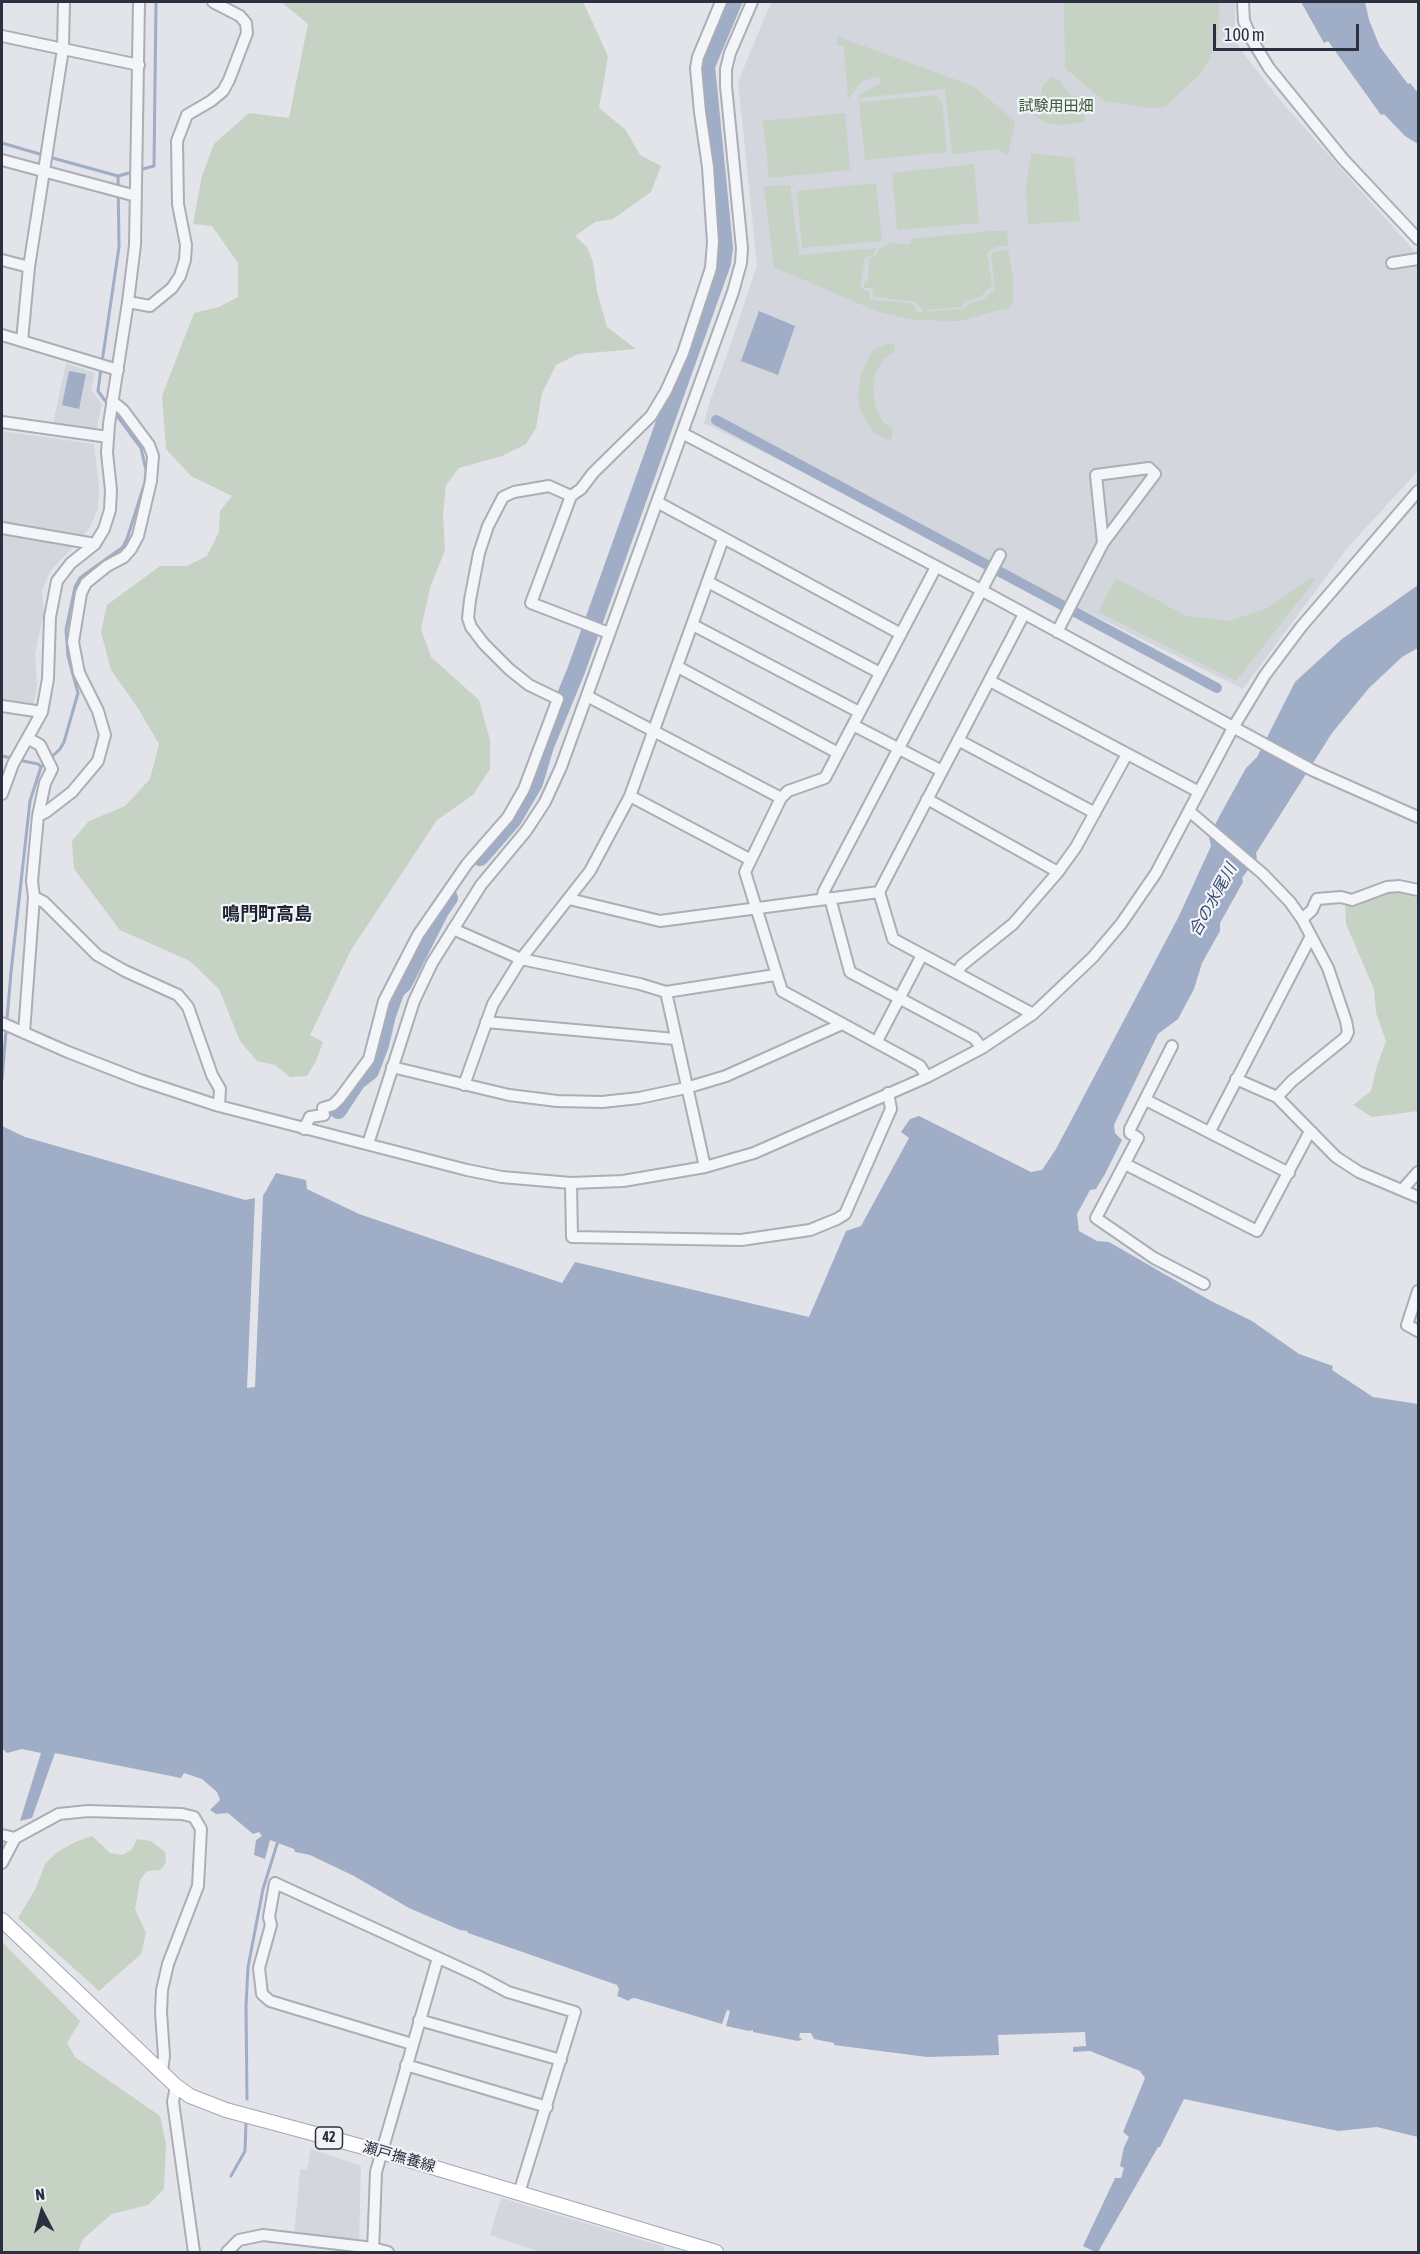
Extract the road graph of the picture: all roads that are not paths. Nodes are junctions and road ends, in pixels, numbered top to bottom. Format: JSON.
{"nodes":[{"id":1,"x":64,"y":2,"type":"edge"},
{"id":2,"x":138,"y":2,"type":"edge"},
{"id":3,"x":213,"y":2,"type":"edge"},
{"id":4,"x":721,"y":2,"type":"edge"},
{"id":5,"x":752,"y":2,"type":"edge"},
{"id":6,"x":1243,"y":2,"type":"edge"},
{"id":7,"x":2,"y":36,"type":"edge"},
{"id":8,"x":63,"y":49,"type":"junction"},
{"id":9,"x":139,"y":65,"type":"junction"},
{"id":10,"x":2,"y":160,"type":"edge"},
{"id":11,"x":44,"y":172,"type":"junction"},
{"id":12,"x":136,"y":196,"type":"junction"},
{"id":13,"x":1419,"y":239,"type":"edge"},
{"id":14,"x":1419,"y":259,"type":"edge"},
{"id":15,"x":2,"y":260,"type":"edge"},
{"id":16,"x":1392,"y":263,"type":"dead end"},
{"id":17,"x":29,"y":267,"type":"junction"},
{"id":18,"x":128,"y":303,"type":"junction"},
{"id":19,"x":2,"y":335,"type":"edge"},
{"id":20,"x":22,"y":341,"type":"junction"},
{"id":21,"x":118,"y":370,"type":"junction"},
{"id":22,"x":112,"y":401,"type":"junction"},
{"id":23,"x":2,"y":422,"type":"edge"},
{"id":24,"x":682,"y":433,"type":"junction"},
{"id":25,"x":108,"y":437,"type":"junction"},
{"id":26,"x":1419,"y":491,"type":"edge"},
{"id":27,"x":571,"y":496,"type":"junction"},
{"id":28,"x":657,"y":502,"type":"junction"},
{"id":29,"x":2,"y":528,"type":"edge"},
{"id":30,"x":723,"y":539,"type":"junction"},
{"id":31,"x":1103,"y":543,"type":"junction"},
{"id":32,"x":95,"y":544,"type":"junction"},
{"id":33,"x":999,"y":557,"type":"dead end"},
{"id":34,"x":936,"y":567,"type":"junction"},
{"id":35,"x":708,"y":582,"type":"junction"},
{"id":36,"x":981,"y":591,"type":"junction"},
{"id":37,"x":1024,"y":614,"type":"junction"},
{"id":38,"x":693,"y":625,"type":"junction"},
{"id":39,"x":1058,"y":632,"type":"junction"},
{"id":40,"x":609,"y":633,"type":"junction"},
{"id":41,"x":901,"y":634,"type":"junction"},
{"id":42,"x":678,"y":667,"type":"junction"},
{"id":43,"x":880,"y":673,"type":"junction"},
{"id":44,"x":990,"y":681,"type":"junction"},
{"id":45,"x":587,"y":696,"type":"junction"},
{"id":46,"x":2,"y":706,"type":"edge"},
{"id":47,"x":42,"y":712,"type":"junction"},
{"id":48,"x":860,"y":712,"type":"junction"},
{"id":49,"x":853,"y":725,"type":"junction"},
{"id":50,"x":1234,"y":726,"type":"junction"},
{"id":51,"x":654,"y":730,"type":"junction"},
{"id":52,"x":29,"y":739,"type":"junction"},
{"id":53,"x":958,"y":740,"type":"junction"},
{"id":54,"x":898,"y":749,"type":"junction"},
{"id":55,"x":838,"y":753,"type":"junction"},
{"id":56,"x":1127,"y":754,"type":"junction"},
{"id":57,"x":942,"y":771,"type":"junction"},
{"id":58,"x":1199,"y":792,"type":"junction"},
{"id":59,"x":2,"y":794,"type":"edge"},
{"id":60,"x":630,"y":796,"type":"junction"},
{"id":61,"x":781,"y":798,"type":"junction"},
{"id":62,"x":927,"y":800,"type":"junction"},
{"id":63,"x":1189,"y":811,"type":"junction"},
{"id":64,"x":1095,"y":813,"type":"junction"},
{"id":65,"x":38,"y":816,"type":"junction"},
{"id":66,"x":1419,"y":817,"type":"edge"},
{"id":67,"x":751,"y":860,"type":"junction"},
{"id":68,"x":1058,"y":872,"type":"junction"},
{"id":69,"x":1419,"y":890,"type":"edge"},
{"id":70,"x":879,"y":892,"type":"junction"},
{"id":71,"x":34,"y":897,"type":"junction"},
{"id":72,"x":568,"y":898,"type":"junction"},
{"id":73,"x":826,"y":899,"type":"junction"},
{"id":74,"x":756,"y":909,"type":"junction"},
{"id":75,"x":1302,"y":919,"type":"junction"},
{"id":76,"x":453,"y":929,"type":"junction"},
{"id":77,"x":1310,"y":938,"type":"junction"},
{"id":78,"x":921,"y":955,"type":"junction"},
{"id":79,"x":521,"y":959,"type":"junction"},
{"id":80,"x":957,"y":972,"type":"junction"},
{"id":81,"x":775,"y":975,"type":"junction"},
{"id":82,"x":666,"y":992,"type":"junction"},
{"id":83,"x":900,"y":998,"type":"junction"},
{"id":84,"x":1033,"y":1014,"type":"junction"},
{"id":85,"x":486,"y":1022,"type":"junction"},
{"id":86,"x":2,"y":1023,"type":"edge"},
{"id":87,"x":842,"y":1024,"type":"junction"},
{"id":88,"x":22,"y":1032,"type":"junction"},
{"id":89,"x":675,"y":1039,"type":"junction"},
{"id":90,"x":876,"y":1041,"type":"junction"},
{"id":91,"x":1172,"y":1046,"type":"dead end"},
{"id":92,"x":982,"y":1048,"type":"junction"},
{"id":93,"x":392,"y":1067,"type":"junction"},
{"id":94,"x":927,"y":1077,"type":"junction"},
{"id":95,"x":1236,"y":1079,"type":"junction"},
{"id":96,"x":464,"y":1085,"type":"junction"},
{"id":97,"x":686,"y":1088,"type":"junction"},
{"id":98,"x":888,"y":1093,"type":"junction"},
{"id":99,"x":1277,"y":1097,"type":"junction"},
{"id":100,"x":1146,"y":1100,"type":"junction"},
{"id":101,"x":219,"y":1106,"type":"junction"},
{"id":102,"x":306,"y":1129,"type":"junction"},
{"id":103,"x":1210,"y":1131,"type":"junction"},
{"id":104,"x":1312,"y":1132,"type":"junction"},
{"id":105,"x":368,"y":1144,"type":"junction"},
{"id":106,"x":1125,"y":1164,"type":"junction"},
{"id":107,"x":705,"y":1167,"type":"junction"},
{"id":108,"x":1419,"y":1172,"type":"edge"},
{"id":109,"x":1289,"y":1173,"type":"junction"},
{"id":110,"x":571,"y":1183,"type":"junction"},
{"id":111,"x":1402,"y":1190,"type":"junction"},
{"id":112,"x":1419,"y":1197,"type":"edge"},
{"id":113,"x":1204,"y":1284,"type":"dead end"},
{"id":114,"x":1419,"y":1291,"type":"edge"},
{"id":115,"x":1419,"y":1331,"type":"edge"},
{"id":116,"x":2,"y":1835,"type":"edge"},
{"id":117,"x":15,"y":1838,"type":"junction"},
{"id":118,"x":2,"y":1863,"type":"edge"},
{"id":119,"x":2,"y":1920,"type":"edge"},
{"id":120,"x":438,"y":1958,"type":"junction"},
{"id":121,"x":419,"y":2020,"type":"junction"},
{"id":122,"x":412,"y":2044,"type":"junction"},
{"id":123,"x":561,"y":2060,"type":"junction"},
{"id":124,"x":406,"y":2066,"type":"junction"},
{"id":125,"x":162,"y":2072,"type":"junction"},
{"id":126,"x":176,"y":2086,"type":"junction"},
{"id":127,"x":547,"y":2107,"type":"junction"},
{"id":128,"x":382,"y":2152,"type":"junction"},
{"id":129,"x":519,"y":2193,"type":"junction"},
{"id":130,"x":373,"y":2250,"type":"edge"},
{"id":131,"x":713,"y":2252,"type":"edge"},
{"id":132,"x":194,"y":2253,"type":"edge"},
{"id":133,"x":227,"y":2253,"type":"edge"},
{"id":134,"x":388,"y":2253,"type":"edge"}],
"edges":[{"from":1,"to":8,"type":"street"},
{"from":2,"to":9,"type":"street"},
{"from":3,"to":18,"type":"street"},
{"from":4,"to":27,"type":"street"},
{"from":5,"to":24,"type":"street"},
{"from":6,"to":13,"type":"street"},
{"from":7,"to":8,"type":"street"},
{"from":8,"to":9,"type":"street"},
{"from":8,"to":11,"type":"street"},
{"from":9,"to":12,"type":"street"},
{"from":10,"to":11,"type":"street"},
{"from":11,"to":12,"type":"street"},
{"from":11,"to":17,"type":"street"},
{"from":12,"to":18,"type":"street"},
{"from":14,"to":16,"type":"street"},
{"from":15,"to":17,"type":"street"},
{"from":17,"to":20,"type":"street"},
{"from":18,"to":21,"type":"street"},
{"from":19,"to":20,"type":"street"},
{"from":20,"to":21,"type":"street"},
{"from":21,"to":22,"type":"street"},
{"from":22,"to":25,"type":"street"},
{"from":22,"to":65,"type":"street"},
{"from":23,"to":25,"type":"street"},
{"from":24,"to":28,"type":"street"},
{"from":24,"to":34,"type":"street"},
{"from":25,"to":32,"type":"street"},
{"from":26,"to":50,"type":"street"},
{"from":27,"to":40,"type":"street"},
{"from":27,"to":102,"type":"street"},
{"from":28,"to":30,"type":"street"},
{"from":28,"to":40,"type":"street"},
{"from":29,"to":32,"type":"street"},
{"from":30,"to":35,"type":"street"},
{"from":30,"to":41,"type":"street"},
{"from":31,"to":31,"type":"street"},
{"from":31,"to":39,"type":"street"},
{"from":32,"to":47,"type":"street"},
{"from":33,"to":36,"type":"street"},
{"from":34,"to":36,"type":"street"},
{"from":34,"to":41,"type":"street"},
{"from":35,"to":38,"type":"street"},
{"from":35,"to":43,"type":"street"},
{"from":36,"to":37,"type":"street"},
{"from":36,"to":54,"type":"street"},
{"from":37,"to":39,"type":"street"},
{"from":37,"to":44,"type":"street"},
{"from":38,"to":42,"type":"street"},
{"from":38,"to":48,"type":"street"},
{"from":39,"to":50,"type":"street"},
{"from":40,"to":45,"type":"street"},
{"from":41,"to":43,"type":"street"},
{"from":42,"to":51,"type":"street"},
{"from":42,"to":55,"type":"street"},
{"from":43,"to":48,"type":"street"},
{"from":44,"to":53,"type":"street"},
{"from":44,"to":56,"type":"street"},
{"from":45,"to":51,"type":"street"},
{"from":45,"to":76,"type":"street"},
{"from":46,"to":47,"type":"street"},
{"from":47,"to":52,"type":"street"},
{"from":48,"to":49,"type":"street"},
{"from":49,"to":54,"type":"street"},
{"from":49,"to":55,"type":"street"},
{"from":50,"to":58,"type":"street"},
{"from":50,"to":66,"type":"street"},
{"from":51,"to":60,"type":"street"},
{"from":51,"to":61,"type":"street"},
{"from":52,"to":59,"type":"street"},
{"from":52,"to":65,"type":"street"},
{"from":53,"to":57,"type":"street"},
{"from":53,"to":64,"type":"street"},
{"from":54,"to":57,"type":"street"},
{"from":54,"to":73,"type":"street"},
{"from":55,"to":61,"type":"street"},
{"from":56,"to":58,"type":"street"},
{"from":56,"to":64,"type":"street"},
{"from":57,"to":62,"type":"street"},
{"from":58,"to":63,"type":"street"},
{"from":60,"to":67,"type":"street"},
{"from":60,"to":72,"type":"street"},
{"from":61,"to":67,"type":"street"},
{"from":62,"to":68,"type":"street"},
{"from":62,"to":70,"type":"street"},
{"from":63,"to":75,"type":"street"},
{"from":63,"to":84,"type":"street"},
{"from":64,"to":68,"type":"street"},
{"from":65,"to":71,"type":"street"},
{"from":67,"to":74,"type":"street"},
{"from":68,"to":80,"type":"street"},
{"from":69,"to":75,"type":"street"},
{"from":70,"to":73,"type":"street"},
{"from":70,"to":78,"type":"street"},
{"from":71,"to":88,"type":"street"},
{"from":71,"to":101,"type":"street"},
{"from":72,"to":74,"type":"street"},
{"from":72,"to":79,"type":"street"},
{"from":73,"to":74,"type":"street"},
{"from":73,"to":83,"type":"street"},
{"from":74,"to":81,"type":"street"},
{"from":75,"to":77,"type":"street"},
{"from":76,"to":79,"type":"street"},
{"from":76,"to":93,"type":"street"},
{"from":77,"to":95,"type":"street"},
{"from":77,"to":99,"type":"street"},
{"from":78,"to":80,"type":"street"},
{"from":78,"to":83,"type":"street"},
{"from":79,"to":82,"type":"street"},
{"from":79,"to":85,"type":"street"},
{"from":80,"to":84,"type":"street"},
{"from":81,"to":82,"type":"street"},
{"from":81,"to":87,"type":"street"},
{"from":82,"to":89,"type":"street"},
{"from":83,"to":90,"type":"street"},
{"from":83,"to":92,"type":"street"},
{"from":84,"to":92,"type":"street"},
{"from":85,"to":89,"type":"street"},
{"from":85,"to":96,"type":"street"},
{"from":86,"to":88,"type":"street"},
{"from":87,"to":90,"type":"street"},
{"from":87,"to":97,"type":"street"},
{"from":88,"to":101,"type":"street"},
{"from":89,"to":97,"type":"street"},
{"from":90,"to":94,"type":"street"},
{"from":91,"to":100,"type":"street"},
{"from":92,"to":94,"type":"street"},
{"from":93,"to":96,"type":"street"},
{"from":93,"to":105,"type":"street"},
{"from":94,"to":98,"type":"street"},
{"from":95,"to":99,"type":"street"},
{"from":95,"to":103,"type":"street"},
{"from":96,"to":97,"type":"street"},
{"from":97,"to":107,"type":"street"},
{"from":98,"to":107,"type":"street"},
{"from":98,"to":110,"type":"street"},
{"from":99,"to":104,"type":"street"},
{"from":100,"to":103,"type":"street"},
{"from":100,"to":106,"type":"street"},
{"from":101,"to":102,"type":"street"},
{"from":102,"to":105,"type":"street"},
{"from":103,"to":109,"type":"street"},
{"from":104,"to":109,"type":"street"},
{"from":104,"to":111,"type":"street"},
{"from":105,"to":110,"type":"street"},
{"from":106,"to":109,"type":"street"},
{"from":106,"to":113,"type":"street"},
{"from":107,"to":110,"type":"street"},
{"from":108,"to":111,"type":"street"},
{"from":111,"to":112,"type":"street"},
{"from":114,"to":115,"type":"street"},
{"from":116,"to":117,"type":"street"},
{"from":117,"to":118,"type":"street"},
{"from":117,"to":125,"type":"street"},
{"from":119,"to":125,"type":"main road","name":"瀬戸撫養線","number":"42"},
{"from":120,"to":121,"type":"street"},
{"from":120,"to":122,"type":"street"},
{"from":120,"to":123,"type":"street"},
{"from":121,"to":122,"type":"street"},
{"from":121,"to":123,"type":"street"},
{"from":122,"to":124,"type":"street"},
{"from":123,"to":127,"type":"street"},
{"from":124,"to":127,"type":"street"},
{"from":124,"to":128,"type":"street"},
{"from":125,"to":126,"type":"main road","name":"瀬戸撫養線","number":"42"},
{"from":126,"to":128,"type":"main road","name":"瀬戸撫養線","number":"42"},
{"from":126,"to":132,"type":"street"},
{"from":127,"to":129,"type":"street"},
{"from":128,"to":129,"type":"main road","name":"瀬戸撫養線","number":"42"},
{"from":128,"to":130,"type":"street"},
{"from":129,"to":131,"type":"main road","name":"瀬戸撫養線","number":"42"},
{"from":130,"to":133,"type":"street"},
{"from":130,"to":134,"type":"street"}]}
